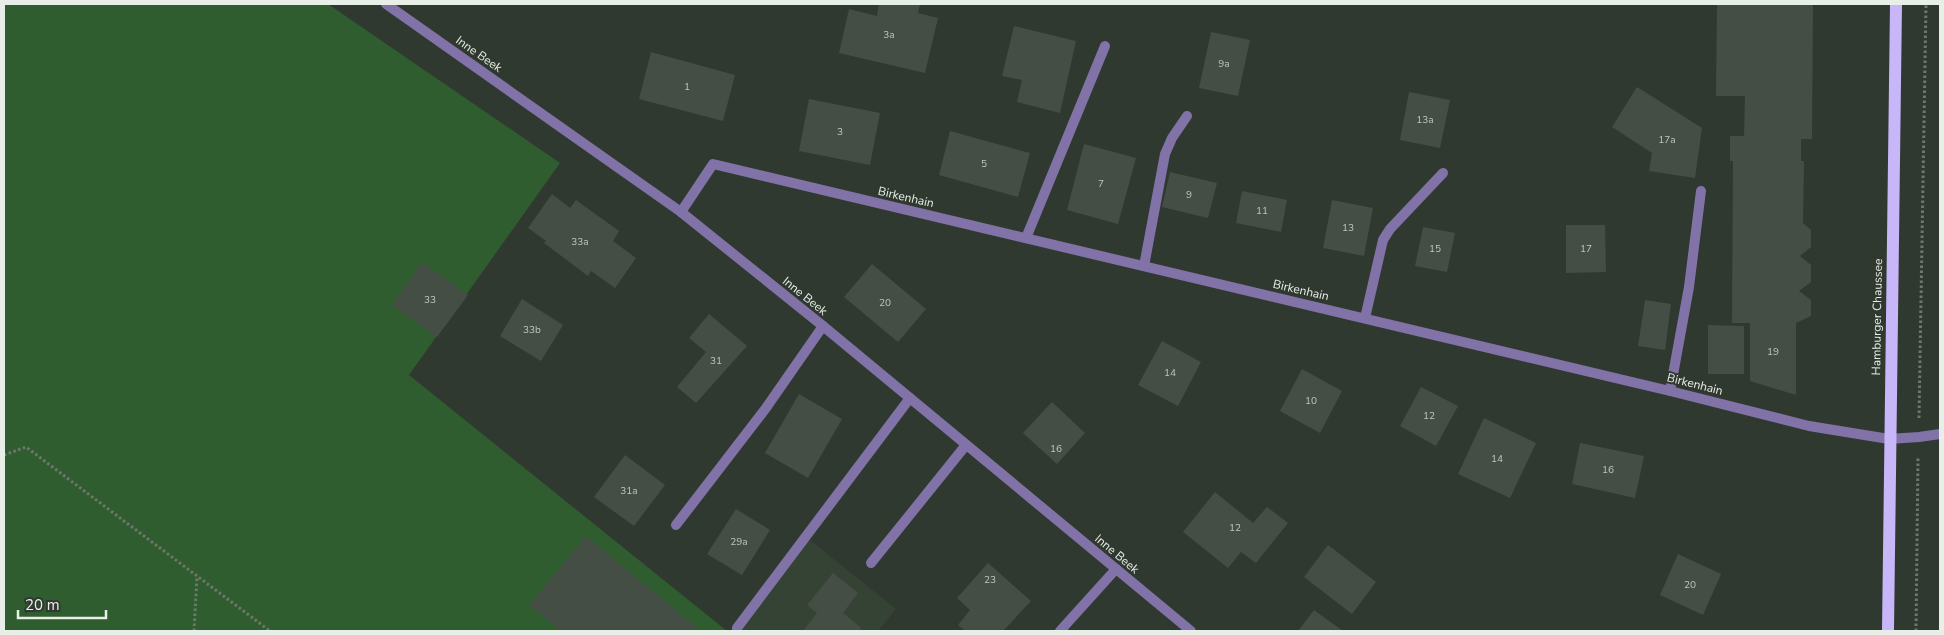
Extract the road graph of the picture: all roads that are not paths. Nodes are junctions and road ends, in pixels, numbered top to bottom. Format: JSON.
{"nodes":[{"id":1,"x":386,"y":4,"type":"edge"},
{"id":2,"x":1896,"y":4,"type":"edge"},
{"id":3,"x":1105,"y":46,"type":"dead end"},
{"id":4,"x":1187,"y":116,"type":"dead end"},
{"id":5,"x":1443,"y":173,"type":"dead end"},
{"id":6,"x":1701,"y":191,"type":"dead end"},
{"id":7,"x":681,"y":212,"type":"junction"},
{"id":8,"x":1026,"y":238,"type":"junction"},
{"id":9,"x":1144,"y":266,"type":"junction"},
{"id":10,"x":1365,"y":318,"type":"junction"},
{"id":11,"x":822,"y":326,"type":"junction"},
{"id":12,"x":1670,"y":391,"type":"junction"},
{"id":13,"x":910,"y":398,"type":"junction"},
{"id":14,"x":1940,"y":434,"type":"edge"},
{"id":15,"x":1890,"y":439,"type":"junction"},
{"id":16,"x":966,"y":445,"type":"junction"},
{"id":17,"x":676,"y":525,"type":"dead end"},
{"id":18,"x":871,"y":563,"type":"dead end"},
{"id":19,"x":1116,"y":569,"type":"junction"},
{"id":20,"x":737,"y":631,"type":"edge"},
{"id":21,"x":1060,"y":631,"type":"edge"},
{"id":22,"x":1191,"y":631,"type":"edge"},
{"id":23,"x":1888,"y":631,"type":"edge"}],
"edges":[{"from":1,"to":7,"type":"street","name":"Inne Beek"},
{"from":2,"to":15,"type":"main road","name":"Hamburger Chaussee"},
{"from":3,"to":8,"type":"street"},
{"from":4,"to":9,"type":"street"},
{"from":5,"to":10,"type":"street"},
{"from":6,"to":12,"type":"street"},
{"from":7,"to":8,"type":"street","name":"Birkenhain"},
{"from":7,"to":11,"type":"street","name":"Inne Beek"},
{"from":8,"to":9,"type":"street","name":"Birkenhain"},
{"from":9,"to":10,"type":"street","name":"Birkenhain"},
{"from":10,"to":12,"type":"street","name":"Birkenhain"},
{"from":11,"to":13,"type":"street","name":"Inne Beek"},
{"from":11,"to":17,"type":"street"},
{"from":12,"to":15,"type":"street","name":"Birkenhain"},
{"from":13,"to":16,"type":"street","name":"Inne Beek"},
{"from":13,"to":20,"type":"street"},
{"from":14,"to":15,"type":"street","name":"Birkenhain"},
{"from":15,"to":23,"type":"main road","name":"Hamburger Chaussee"},
{"from":16,"to":18,"type":"street"},
{"from":16,"to":19,"type":"street","name":"Inne Beek"},
{"from":19,"to":21,"type":"street"},
{"from":19,"to":22,"type":"street","name":"Inne Beek"}]}
